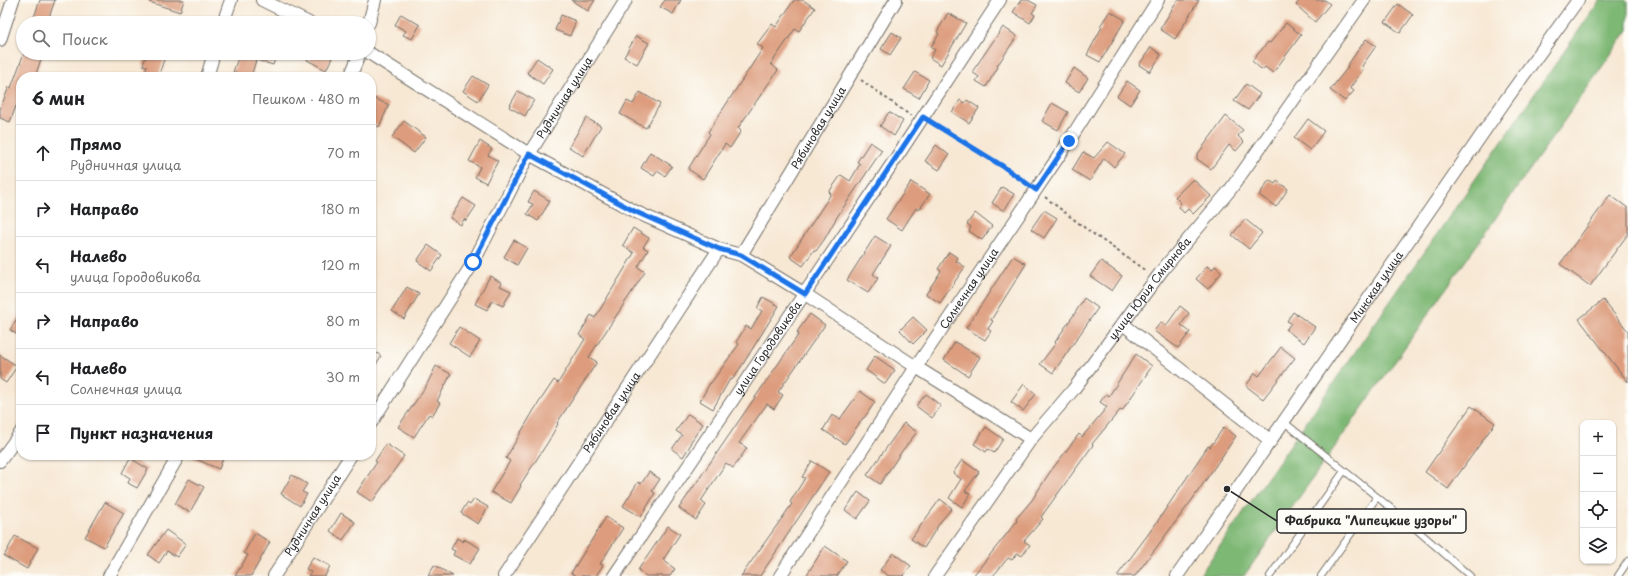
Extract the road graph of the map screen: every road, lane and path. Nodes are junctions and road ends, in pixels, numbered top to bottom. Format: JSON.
{"nodes":[{"id":1,"x":13,"y":0,"type":"edge"},
{"id":2,"x":230,"y":0,"type":"edge"},
{"id":3,"x":262,"y":0,"type":"edge"},
{"id":4,"x":375,"y":0,"type":"edge"},
{"id":5,"x":626,"y":0,"type":"edge"},
{"id":6,"x":896,"y":0,"type":"edge"},
{"id":7,"x":1000,"y":0,"type":"edge"},
{"id":8,"x":1158,"y":0,"type":"edge"},
{"id":9,"x":1364,"y":0,"type":"edge"},
{"id":10,"x":1578,"y":0,"type":"edge"},
{"id":11,"x":225,"y":16,"type":"edge"},
{"id":12,"x":295,"y":16,"type":"edge"},
{"id":13,"x":371,"y":16,"type":"edge"},
{"id":14,"x":0,"y":40,"type":"edge"},
{"id":15,"x":376,"y":57,"type":"edge"},
{"id":16,"x":212,"y":60,"type":"edge"},
{"id":17,"x":357,"y":60,"type":"edge"},
{"id":18,"x":208,"y":72,"type":"edge"},
{"id":19,"x":352,"y":72,"type":"edge"},
{"id":20,"x":851,"y":73,"type":"junction"},
{"id":21,"x":923,"y":117,"type":"junction"},
{"id":22,"x":529,"y":154,"type":"junction"},
{"id":23,"x":1036,"y":190,"type":"junction"},
{"id":24,"x":719,"y":249,"type":"junction"},
{"id":25,"x":741,"y":255,"type":"junction"},
{"id":26,"x":1147,"y":272,"type":"dead end"},
{"id":27,"x":805,"y":294,"type":"junction"},
{"id":28,"x":1123,"y":324,"type":"junction"},
{"id":29,"x":916,"y":367,"type":"junction"},
{"id":30,"x":376,"y":415,"type":"edge"},
{"id":31,"x":1284,"y":422,"type":"junction"},
{"id":32,"x":16,"y":439,"type":"edge"},
{"id":33,"x":1031,"y":439,"type":"junction"},
{"id":34,"x":1271,"y":442,"type":"junction"},
{"id":35,"x":0,"y":460,"type":"edge"},
{"id":36,"x":176,"y":460,"type":"edge"},
{"id":37,"x":348,"y":460,"type":"edge"},
{"id":38,"x":1344,"y":471,"type":"junction"},
{"id":39,"x":1377,"y":497,"type":"junction"},
{"id":40,"x":1628,"y":561,"type":"edge"},
{"id":41,"x":109,"y":576,"type":"edge"},
{"id":42,"x":274,"y":576,"type":"edge"},
{"id":43,"x":504,"y":576,"type":"edge"},
{"id":44,"x":614,"y":576,"type":"edge"},
{"id":45,"x":780,"y":576,"type":"edge"},
{"id":46,"x":935,"y":576,"type":"edge"},
{"id":47,"x":1177,"y":576,"type":"edge"},
{"id":48,"x":1270,"y":576,"type":"edge"},
{"id":49,"x":1321,"y":576,"type":"edge"},
{"id":50,"x":1470,"y":576,"type":"edge"},
{"id":51,"x":1618,"y":576,"type":"edge"}],
"edges":[{"from":1,"to":14,"type":"street"},
{"from":2,"to":11,"type":"street"},
{"from":3,"to":12,"type":"street"},
{"from":4,"to":13,"type":"street"},
{"from":5,"to":22,"type":"street","name":"Рудничная улица"},
{"from":6,"to":20,"type":"street","name":"Рябиновая улица"},
{"from":7,"to":21,"type":"street","name":"улица Городовикова"},
{"from":8,"to":23,"type":"street","name":"Солнечная улица"},
{"from":9,"to":28,"type":"street","name":"улица Юрия Смирнова"},
{"from":10,"to":31,"type":"street","name":"Минская улица"},
{"from":15,"to":22,"type":"street"},
{"from":16,"to":18,"type":"street"},
{"from":17,"to":19,"type":"street"},
{"from":20,"to":21,"type":"path"},
{"from":20,"to":25,"type":"street","name":"Рябиновая улица"},
{"from":21,"to":23,"type":"path"},
{"from":21,"to":27,"type":"street","name":"улица Городовикова"},
{"from":22,"to":24,"type":"street"},
{"from":22,"to":30,"type":"street","name":"Рудничная улица"},
{"from":23,"to":26,"type":"path"},
{"from":23,"to":29,"type":"street","name":"Солнечная улица"},
{"from":24,"to":25,"type":"street"},
{"from":24,"to":43,"type":"street","name":"Рябиновая улица"},
{"from":25,"to":27,"type":"street"},
{"from":27,"to":29,"type":"street"},
{"from":27,"to":44,"type":"street","name":"улица Городовикова"},
{"from":28,"to":33,"type":"street","name":"улица Юрия Смирнова"},
{"from":28,"to":34,"type":"street"},
{"from":29,"to":33,"type":"street"},
{"from":29,"to":45,"type":"street","name":"Солнечная улица"},
{"from":31,"to":34,"type":"street","name":"Минская улица"},
{"from":31,"to":38,"type":"lane"},
{"from":32,"to":35,"type":"street"},
{"from":33,"to":46,"type":"street","name":"улица Юрия Смирнова"},
{"from":34,"to":47,"type":"street","name":"Минская улица"},
{"from":36,"to":41,"type":"street"},
{"from":37,"to":42,"type":"street","name":"Рудничная улица"},
{"from":38,"to":39,"type":"lane"},
{"from":38,"to":48,"type":"lane"},
{"from":39,"to":49,"type":"lane"},
{"from":39,"to":50,"type":"lane"},
{"from":40,"to":51,"type":"lane"}]}
